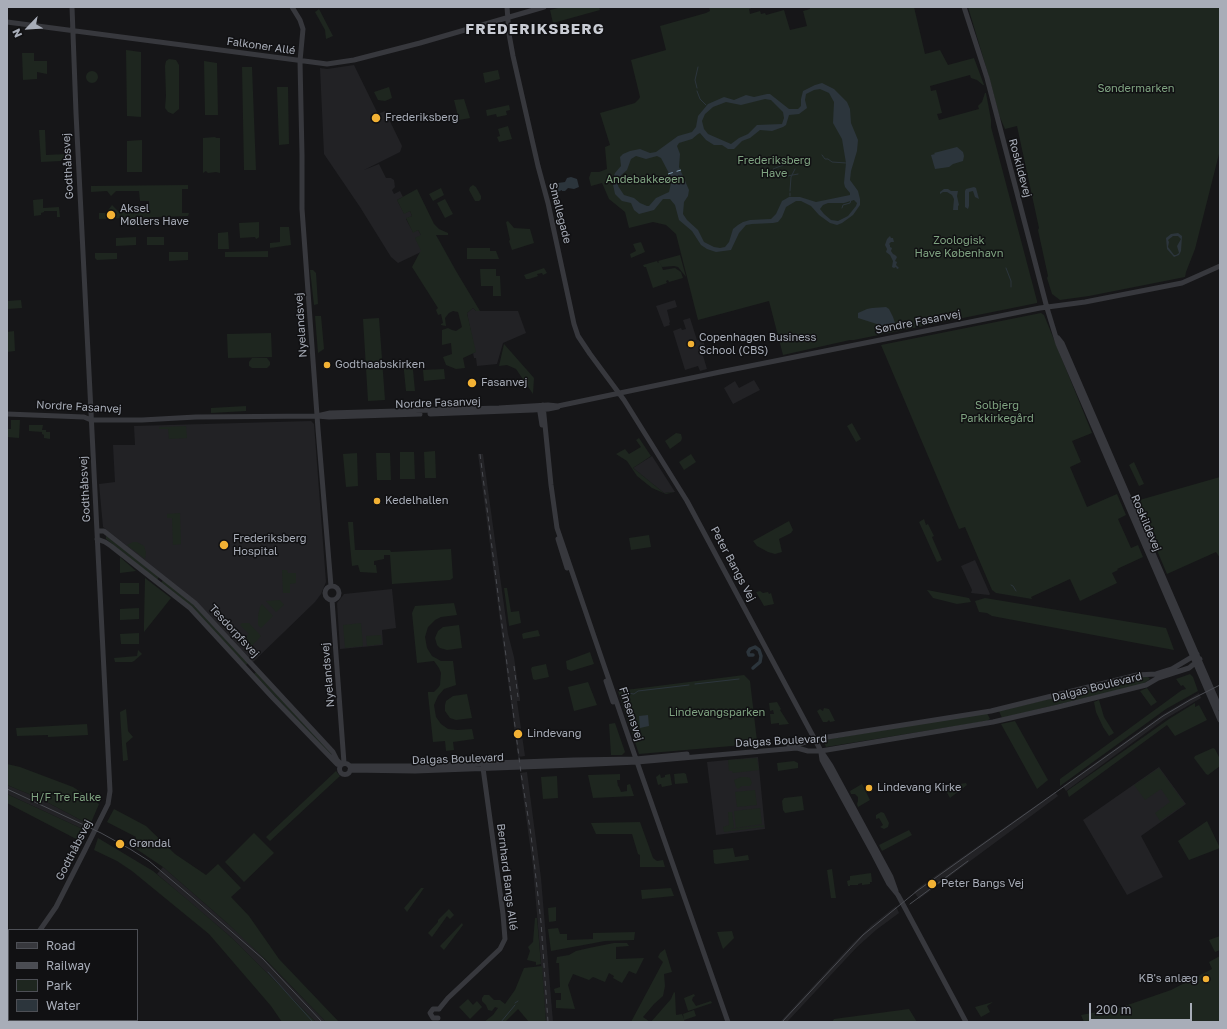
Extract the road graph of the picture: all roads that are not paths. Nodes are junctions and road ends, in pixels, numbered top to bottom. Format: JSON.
{"nodes":[{"id":1,"x":72,"y":7,"type":"edge"},
{"id":2,"x":292,"y":7,"type":"edge"},
{"id":3,"x":508,"y":7,"type":"edge"},
{"id":4,"x":544,"y":7,"type":"edge"},
{"id":5,"x":964,"y":7,"type":"edge"},
{"id":6,"x":509,"y":17,"type":"junction"},
{"id":7,"x":7,"y":22,"type":"edge"},
{"id":8,"x":73,"y":30,"type":"junction"},
{"id":9,"x":300,"y":61,"type":"junction"},
{"id":10,"x":1220,"y":266,"type":"edge"},
{"id":11,"x":1047,"y":308,"type":"junction"},
{"id":12,"x":618,"y":393,"type":"junction"},
{"id":13,"x":542,"y":407,"type":"junction"},
{"id":14,"x":7,"y":414,"type":"edge"},
{"id":15,"x":318,"y":416,"type":"junction"},
{"id":16,"x":91,"y":420,"type":"junction"},
{"id":17,"x":97,"y":531,"type":"junction"},
{"id":18,"x":97,"y":539,"type":"junction"},
{"id":19,"x":331,"y":586,"type":"junction"},
{"id":20,"x":332,"y":600,"type":"junction"},
{"id":21,"x":1196,"y":657,"type":"junction"},
{"id":22,"x":1195,"y":664,"type":"junction"},
{"id":23,"x":1214,"y":700,"type":"junction"},
{"id":24,"x":1220,"y":708,"type":"edge"},
{"id":25,"x":1220,"y":720,"type":"edge"},
{"id":26,"x":815,"y":739,"type":"junction"},
{"id":27,"x":821,"y":750,"type":"junction"},
{"id":28,"x":701,"y":754,"type":"junction"},
{"id":29,"x":635,"y":760,"type":"junction"},
{"id":30,"x":345,"y":766,"type":"junction"},
{"id":31,"x":458,"y":767,"type":"junction"},
{"id":32,"x":483,"y":768,"type":"junction"},
{"id":33,"x":41,"y":929,"type":"edge"},
{"id":34,"x":696,"y":934,"type":"junction"},
{"id":35,"x":439,"y":1009,"type":"junction"},
{"id":36,"x":440,"y":1020,"type":"edge"},
{"id":37,"x":724,"y":1022,"type":"edge"},
{"id":38,"x":728,"y":1022,"type":"edge"},
{"id":39,"x":966,"y":1022,"type":"edge"}],
"edges":[{"from":1,"to":8,"type":"street","name":"Godthåbsvej"},
{"from":2,"to":9,"type":"street","name":"Nyelandsvej"},
{"from":3,"to":6,"type":"street","name":"Smallegade"},
{"from":4,"to":6,"type":"street","name":"Falkoner Allé"},
{"from":5,"to":11,"type":"street","name":"Roskildevej"},
{"from":6,"to":9,"type":"street","name":"Falkoner Allé"},
{"from":6,"to":12,"type":"street","name":"Smallegade"},
{"from":7,"to":8,"type":"street","name":"Falkoner Allé"},
{"from":8,"to":9,"type":"street","name":"Falkoner Allé"},
{"from":8,"to":16,"type":"street","name":"Godthåbsvej"},
{"from":9,"to":15,"type":"street","name":"Nyelandsvej"},
{"from":10,"to":11,"type":"street","name":"Søndre Fasanvej"},
{"from":11,"to":12,"type":"street","name":"Søndre Fasanvej"},
{"from":11,"to":21,"type":"street","name":"Roskildevej"},
{"from":12,"to":13,"type":"street","name":"Nordre Fasanvej"},
{"from":12,"to":26,"type":"street","name":"Peter Bangs Vej"},
{"from":13,"to":15,"type":"street","name":"Nordre Fasanvej"},
{"from":13,"to":29,"type":"street","name":"Finsensvej"},
{"from":14,"to":16,"type":"street","name":"Nordre Fasanvej"},
{"from":15,"to":16,"type":"street","name":"Nordre Fasanvej"},
{"from":15,"to":19,"type":"street","name":"Nyelandsvej"},
{"from":16,"to":17,"type":"street","name":"Godthåbsvej"},
{"from":17,"to":18,"type":"street","name":"Godthåbsvej"},
{"from":17,"to":30,"type":"street","name":"Tesdorpfsvej"},
{"from":18,"to":30,"type":"street","name":"Tesdorpfsvej"},
{"from":18,"to":33,"type":"street","name":"Godthåbsvej"},
{"from":19,"to":20,"type":"street"},
{"from":19,"to":20,"type":"street"},
{"from":20,"to":30,"type":"street","name":"Nyelandsvej"},
{"from":21,"to":22,"type":"street","name":"Roskildevej"},
{"from":21,"to":23,"type":"street","name":"Roskildevej"},
{"from":21,"to":26,"type":"street","name":"Dalgas Boulevard"},
{"from":22,"to":23,"type":"street","name":"Roskildevej"},
{"from":22,"to":27,"type":"street","name":"Dalgas Boulevard"},
{"from":23,"to":24,"type":"street","name":"Roskildevej"},
{"from":23,"to":25,"type":"street","name":"Roskildevej"},
{"from":26,"to":27,"type":"street","name":"Peter Bangs Vej"},
{"from":26,"to":28,"type":"street","name":"Dalgas Boulevard"},
{"from":27,"to":28,"type":"street","name":"Dalgas Boulevard"},
{"from":27,"to":39,"type":"street","name":"Peter Bangs Vej"},
{"from":28,"to":29,"type":"street","name":"Dalgas Boulevard"},
{"from":29,"to":31,"type":"street","name":"Dalgas Boulevard"},
{"from":29,"to":32,"type":"street","name":"Dalgas Boulevard"},
{"from":29,"to":34,"type":"street","name":"Finsensvej"},
{"from":30,"to":31,"type":"street","name":"Dalgas Boulevard"},
{"from":31,"to":32,"type":"street","name":"Dalgas Boulevard"},
{"from":32,"to":35,"type":"street","name":"Bernhard Bangs Allé"},
{"from":34,"to":37,"type":"street","name":"Finsensvej"},
{"from":34,"to":38,"type":"street","name":"Finsensvej"},
{"from":35,"to":36,"type":"street"},
{"from":35,"to":36,"type":"street","name":"Bernhard Bangs Allé"}]}
